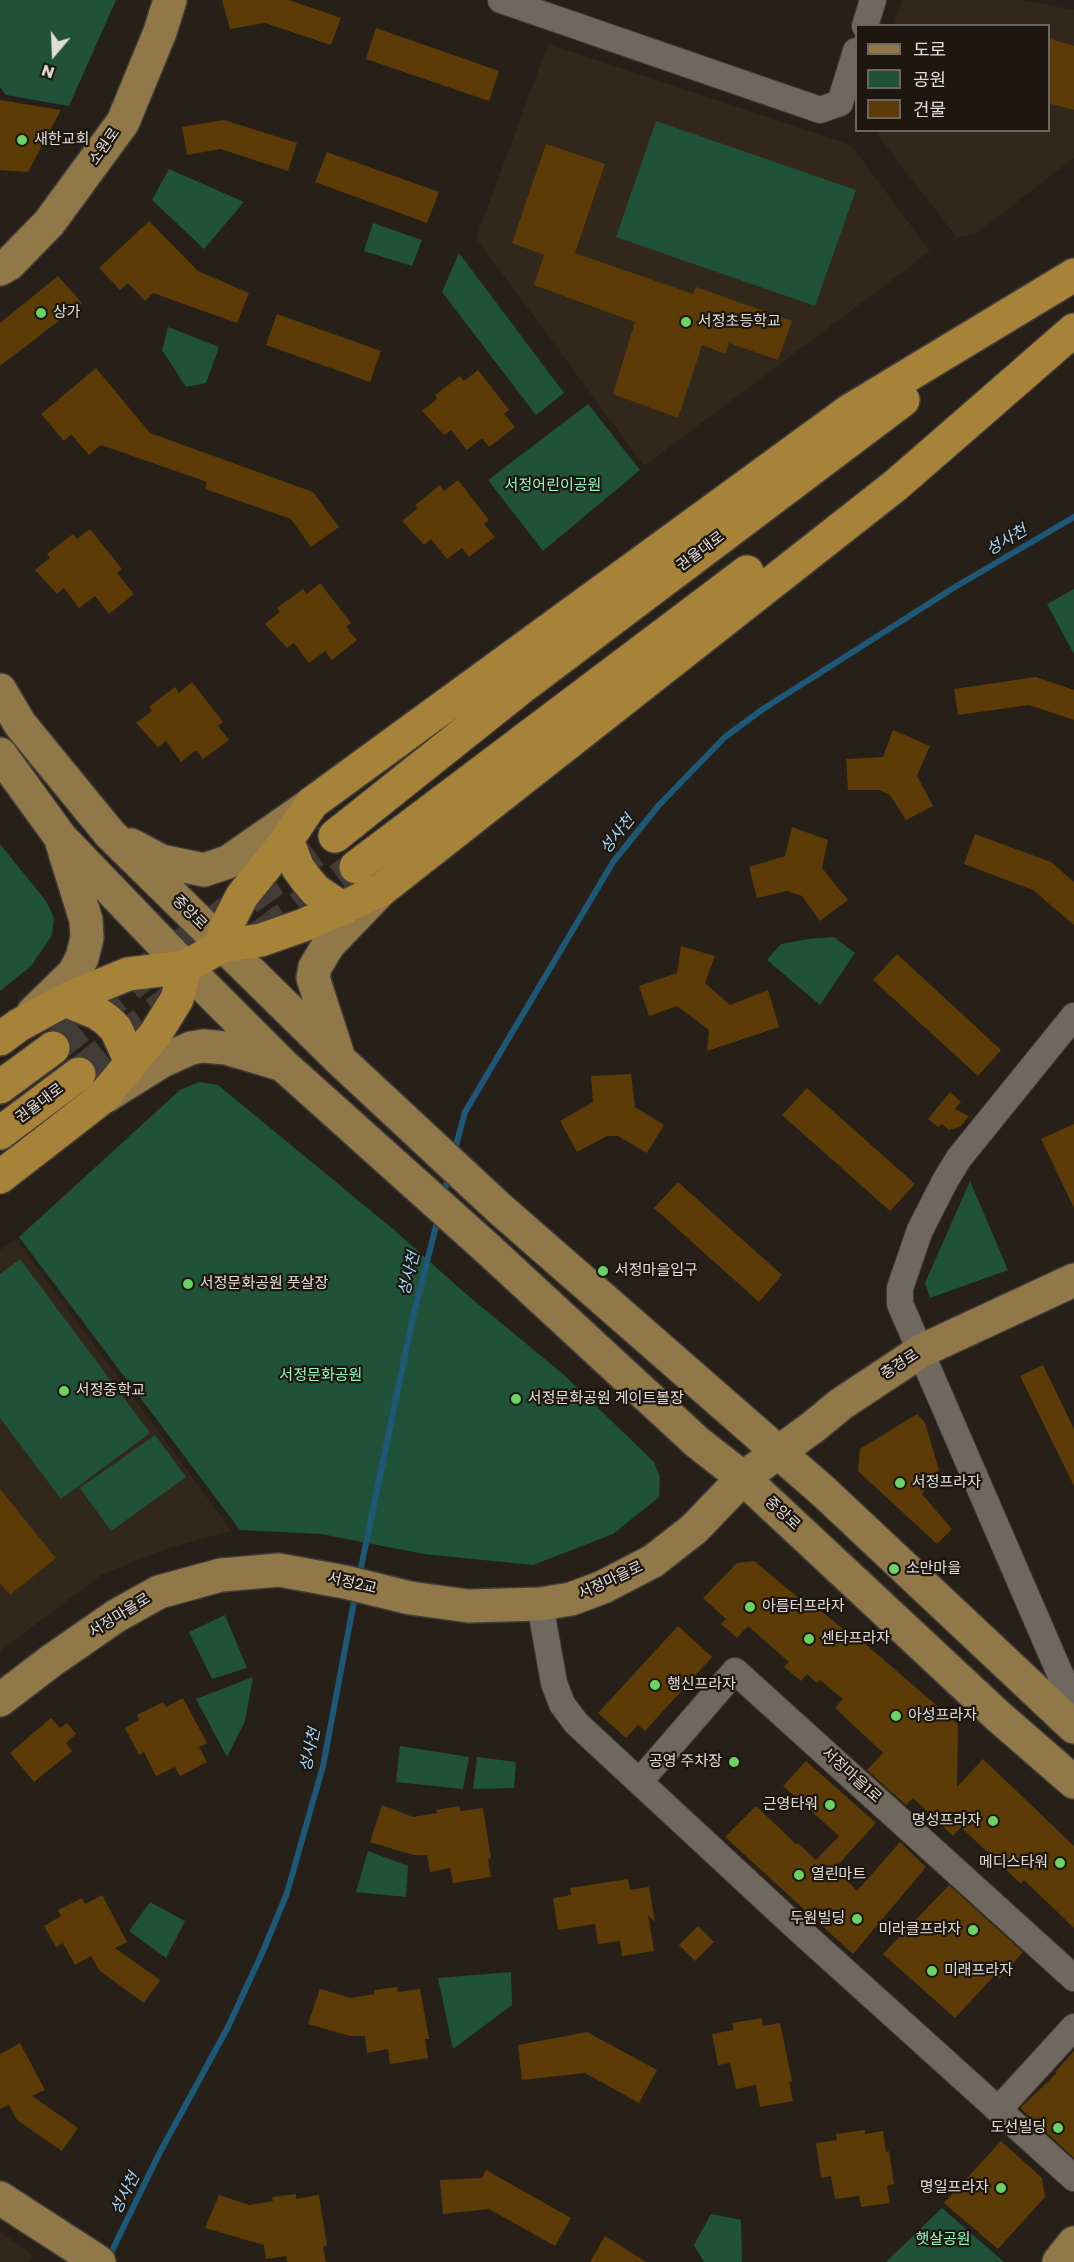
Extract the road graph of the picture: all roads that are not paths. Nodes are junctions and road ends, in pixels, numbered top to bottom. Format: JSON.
{"nodes":[{"id":1,"x":170,"y":0,"type":"edge"},
{"id":2,"x":501,"y":0,"type":"edge"},
{"id":3,"x":873,"y":0,"type":"edge"},
{"id":4,"x":866,"y":24,"type":"edge"},
{"id":5,"x":855,"y":54,"type":"edge"},
{"id":6,"x":3,"y":261,"type":"edge"},
{"id":7,"x":1074,"y":275,"type":"edge"},
{"id":8,"x":1074,"y":328,"type":"edge"},
{"id":9,"x":0,"y":690,"type":"edge"},
{"id":10,"x":0,"y":754,"type":"edge"},
{"id":11,"x":312,"y":804,"type":"junction"},
{"id":12,"x":110,"y":834,"type":"junction"},
{"id":13,"x":334,"y":836,"type":"tunnel mouth"},
{"id":14,"x":61,"y":838,"type":"junction"},
{"id":15,"x":288,"y":840,"type":"junction"},
{"id":16,"x":356,"y":867,"type":"tunnel mouth"},
{"id":17,"x":381,"y":890,"type":"junction"},
{"id":18,"x":343,"y":909,"type":"junction"},
{"id":19,"x":222,"y":946,"type":"junction"},
{"id":20,"x":185,"y":967,"type":"junction"},
{"id":21,"x":65,"y":1000,"type":"junction"},
{"id":22,"x":1074,"y":1016,"type":"edge"},
{"id":23,"x":10,"y":1032,"type":"edge"},
{"id":24,"x":53,"y":1048,"type":"tunnel mouth"},
{"id":25,"x":339,"y":1059,"type":"junction"},
{"id":26,"x":131,"y":1062,"type":"junction"},
{"id":27,"x":284,"y":1065,"type":"junction"},
{"id":28,"x":79,"y":1074,"type":"tunnel mouth"},
{"id":29,"x":0,"y":1088,"type":"edge"},
{"id":30,"x":102,"y":1098,"type":"junction"},
{"id":31,"x":0,"y":1133,"type":"edge"},
{"id":32,"x":0,"y":1177,"type":"edge"},
{"id":33,"x":1074,"y":1280,"type":"edge"},
{"id":34,"x":921,"y":1351,"type":"junction"},
{"id":35,"x":777,"y":1452,"type":"junction"},
{"id":36,"x":743,"y":1478,"type":"junction"},
{"id":37,"x":292,"y":1573,"type":"joint"},
{"id":38,"x":410,"y":1599,"type":"joint"},
{"id":39,"x":540,"y":1604,"type":"junction"},
{"id":40,"x":0,"y":1700,"type":"edge"},
{"id":41,"x":1074,"y":1706,"type":"edge"},
{"id":42,"x":1074,"y":1727,"type":"edge"},
{"id":43,"x":640,"y":1781,"type":"junction"},
{"id":44,"x":1074,"y":1782,"type":"edge"},
{"id":45,"x":1074,"y":1978,"type":"edge"},
{"id":46,"x":1074,"y":2027,"type":"edge"},
{"id":47,"x":999,"y":2109,"type":"junction"},
{"id":48,"x":1074,"y":2178,"type":"edge"},
{"id":49,"x":0,"y":2198,"type":"edge"},
{"id":50,"x":1074,"y":2243,"type":"edge"},
{"id":51,"x":99,"y":2262,"type":"edge"},
{"id":52,"x":1059,"y":2262,"type":"edge"}],
"edges":[{"from":1,"to":6,"type":"main road","name":"소원로"},
{"from":2,"to":5,"type":"street"},
{"from":3,"to":4,"type":"street"},
{"from":7,"to":11,"type":"highway"},
{"from":7,"to":13,"type":"highway","name":"권율대로"},
{"from":8,"to":16,"type":"highway"},
{"from":8,"to":17,"type":"highway"},
{"from":9,"to":12,"type":"main road","name":"중앙로"},
{"from":10,"to":14,"type":"main road"},
{"from":11,"to":12,"type":"main road"},
{"from":11,"to":15,"type":"highway"},
{"from":12,"to":19,"type":"main road","name":"중앙로"},
{"from":14,"to":20,"type":"main road"},
{"from":14,"to":23,"type":"main road"},
{"from":15,"to":18,"type":"highway"},
{"from":15,"to":19,"type":"highway"},
{"from":17,"to":18,"type":"highway"},
{"from":17,"to":25,"type":"main road"},
{"from":18,"to":19,"type":"highway"},
{"from":19,"to":20,"type":"highway"},
{"from":19,"to":25,"type":"main road","name":"중앙로"},
{"from":20,"to":21,"type":"highway"},
{"from":20,"to":26,"type":"highway"},
{"from":20,"to":27,"type":"main road"},
{"from":21,"to":23,"type":"highway"},
{"from":21,"to":26,"type":"highway"},
{"from":22,"to":34,"type":"street"},
{"from":24,"to":29,"type":"highway"},
{"from":25,"to":35,"type":"main road","name":"중앙로"},
{"from":26,"to":30,"type":"highway"},
{"from":27,"to":30,"type":"main road"},
{"from":27,"to":36,"type":"main road","name":"중앙로"},
{"from":28,"to":31,"type":"highway","name":"권율대로"},
{"from":30,"to":32,"type":"highway"},
{"from":33,"to":34,"type":"main road","name":"충경로"},
{"from":34,"to":35,"type":"main road","name":"충경로"},
{"from":34,"to":41,"type":"street"},
{"from":35,"to":36,"type":"main road","name":"충경로"},
{"from":35,"to":42,"type":"main road"},
{"from":36,"to":39,"type":"main road","name":"서정마을로"},
{"from":36,"to":44,"type":"main road","name":"중앙로"},
{"from":37,"to":38,"type":"main road","name":"서정2교"},
{"from":37,"to":40,"type":"main road","name":"서정마을로"},
{"from":38,"to":39,"type":"main road","name":"서정마을로"},
{"from":39,"to":43,"type":"street"},
{"from":43,"to":45,"type":"street","name":"서정마을1로"},
{"from":43,"to":47,"type":"street"},
{"from":46,"to":47,"type":"street"},
{"from":47,"to":48,"type":"street"},
{"from":49,"to":51,"type":"main road"},
{"from":50,"to":52,"type":"main road"}]}
